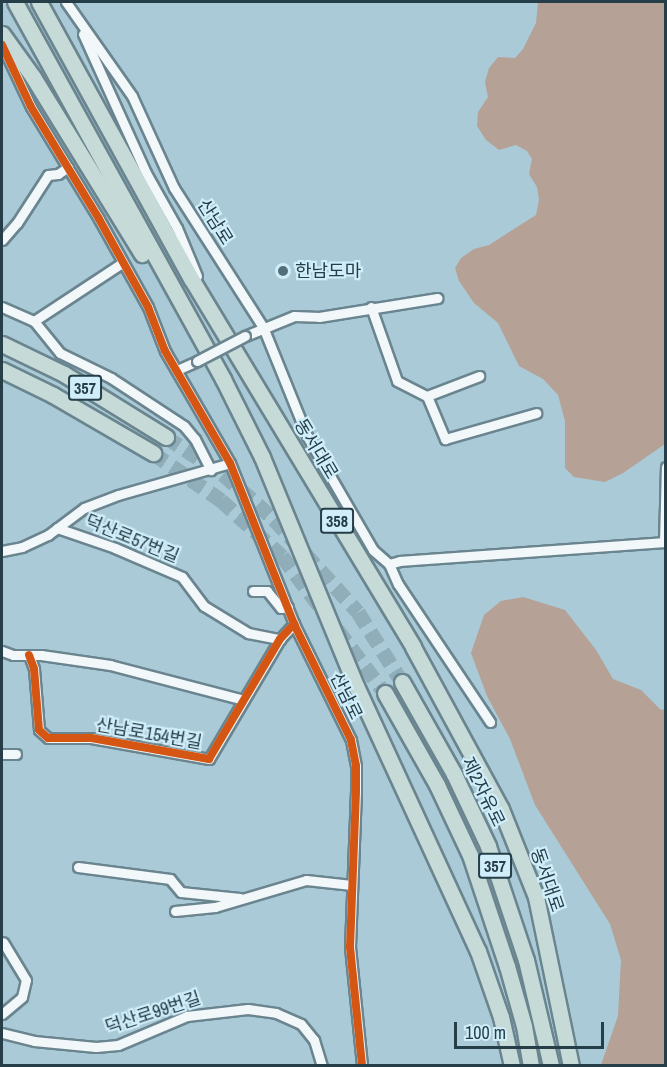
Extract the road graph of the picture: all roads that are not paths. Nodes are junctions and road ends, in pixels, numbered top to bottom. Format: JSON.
{"nodes":[{"id":1,"x":15,"y":2,"type":"edge"},
{"id":2,"x":39,"y":2,"type":"edge"},
{"id":3,"x":66,"y":2,"type":"edge"},
{"id":4,"x":2,"y":34,"type":"edge"},
{"id":5,"x":2,"y":45,"type":"edge"},
{"id":6,"x":68,"y":167,"type":"junction"},
{"id":7,"x":2,"y":240,"type":"edge"},
{"id":8,"x":122,"y":263,"type":"junction"},
{"id":9,"x":437,"y":298,"type":"dead end"},
{"id":10,"x":2,"y":307,"type":"edge"},
{"id":11,"x":370,"y":307,"type":"junction"},
{"id":12,"x":215,"y":317,"type":"junction"},
{"id":13,"x":34,"y":321,"type":"junction"},
{"id":14,"x":263,"y":327,"type":"junction"},
{"id":15,"x":202,"y":341,"type":"junction"},
{"id":16,"x":2,"y":344,"type":"edge"},
{"id":17,"x":2,"y":370,"type":"edge"},
{"id":18,"x":177,"y":370,"type":"junction"},
{"id":19,"x":479,"y":375,"type":"dead end"},
{"id":20,"x":427,"y":396,"type":"junction"},
{"id":21,"x":536,"y":413,"type":"dead end"},
{"id":22,"x":166,"y":437,"type":"tunnel mouth"},
{"id":23,"x":153,"y":453,"type":"tunnel mouth"},
{"id":24,"x":230,"y":463,"type":"junction"},
{"id":25,"x":666,"y":467,"type":"edge"},
{"id":26,"x":211,"y":470,"type":"junction"},
{"id":27,"x":57,"y":528,"type":"junction"},
{"id":28,"x":2,"y":551,"type":"edge"},
{"id":29,"x":389,"y":564,"type":"junction"},
{"id":30,"x":253,"y":591,"type":"dead end"},
{"id":31,"x":288,"y":607,"type":"junction"},
{"id":32,"x":294,"y":624,"type":"junction"},
{"id":33,"x":280,"y":639,"type":"junction"},
{"id":34,"x":2,"y":651,"type":"edge"},
{"id":35,"x":29,"y":655,"type":"junction"},
{"id":36,"x":402,"y":682,"type":"tunnel mouth"},
{"id":37,"x":385,"y":693,"type":"tunnel mouth"},
{"id":38,"x":244,"y":700,"type":"junction"},
{"id":39,"x":490,"y":722,"type":"dead end"},
{"id":40,"x":2,"y":754,"type":"edge"},
{"id":41,"x":16,"y":754,"type":"dead end"},
{"id":42,"x":78,"y":867,"type":"dead end"},
{"id":43,"x":352,"y":885,"type":"junction"},
{"id":44,"x":248,"y":899,"type":"junction"},
{"id":45,"x":175,"y":911,"type":"dead end"},
{"id":46,"x":3,"y":942,"type":"dead end"},
{"id":47,"x":2,"y":1014,"type":"edge"},
{"id":48,"x":2,"y":1033,"type":"edge"},
{"id":49,"x":322,"y":1065,"type":"edge"},
{"id":50,"x":362,"y":1065,"type":"edge"},
{"id":51,"x":512,"y":1065,"type":"edge"},
{"id":52,"x":531,"y":1065,"type":"edge"},
{"id":53,"x":551,"y":1065,"type":"edge"},
{"id":54,"x":571,"y":1065,"type":"edge"}],
"edges":[{"from":1,"to":15,"type":"highway","number":"358"},
{"from":2,"to":12,"type":"highway","name":"동서대로","number":"358"},
{"from":3,"to":12,"type":"street"},
{"from":3,"to":14,"type":"street","name":"산남로"},
{"from":4,"to":15,"type":"highway"},
{"from":5,"to":6,"type":"street","name":"산남로"},
{"from":6,"to":7,"type":"street"},
{"from":6,"to":8,"type":"street","name":"산남로"},
{"from":8,"to":13,"type":"street"},
{"from":8,"to":18,"type":"street","name":"산남로"},
{"from":9,"to":11,"type":"street"},
{"from":10,"to":13,"type":"street"},
{"from":11,"to":14,"type":"street"},
{"from":11,"to":20,"type":"street"},
{"from":12,"to":54,"type":"highway","name":"동서대로","number":"358"},
{"from":13,"to":26,"type":"street"},
{"from":14,"to":18,"type":"street","bridge":true},
{"from":14,"to":29,"type":"street","name":"산남로"},
{"from":15,"to":51,"type":"highway","number":"358"},
{"from":16,"to":22,"type":"highway","number":"357"},
{"from":17,"to":23,"type":"highway","number":"357"},
{"from":18,"to":24,"type":"street","name":"산남로"},
{"from":19,"to":20,"type":"street"},
{"from":20,"to":21,"type":"street"},
{"from":24,"to":26,"type":"street","name":"덕산로57번길"},
{"from":24,"to":31,"type":"street","name":"산남로"},
{"from":25,"to":29,"type":"street"},
{"from":26,"to":27,"type":"street","name":"덕산로57번길"},
{"from":27,"to":28,"type":"street","name":"덕산로57번길"},
{"from":27,"to":33,"type":"street","name":"덕산로57번길"},
{"from":29,"to":39,"type":"street","name":"산남로"},
{"from":30,"to":31,"type":"street"},
{"from":31,"to":32,"type":"street","name":"산남로"},
{"from":32,"to":33,"type":"street","name":"산남로154번길"},
{"from":32,"to":43,"type":"street","name":"산남로"},
{"from":33,"to":38,"type":"street","name":"산남로154번길"},
{"from":34,"to":35,"type":"street"},
{"from":35,"to":38,"type":"street"},
{"from":35,"to":38,"type":"street","name":"산남로154번길"},
{"from":36,"to":53,"type":"highway","name":"제2자유로","number":"357"},
{"from":37,"to":52,"type":"highway","number":"357"},
{"from":40,"to":41,"type":"street"},
{"from":42,"to":44,"type":"street"},
{"from":43,"to":44,"type":"street"},
{"from":43,"to":50,"type":"street","name":"산남로"},
{"from":44,"to":45,"type":"street"},
{"from":46,"to":47,"type":"street"},
{"from":48,"to":49,"type":"street","name":"덕산로99번길"}]}
